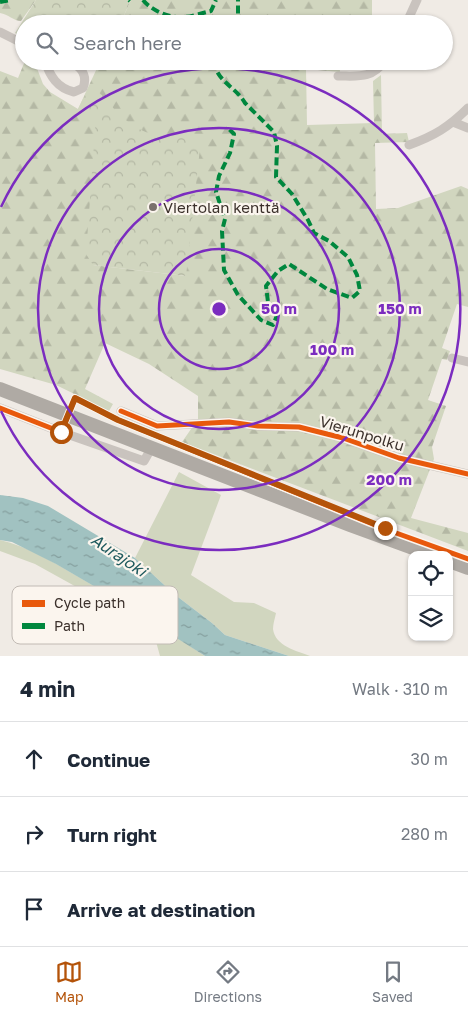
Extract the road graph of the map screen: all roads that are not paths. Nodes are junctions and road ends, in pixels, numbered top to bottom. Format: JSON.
{"nodes":[{"id":1,"x":417,"y":0,"type":"edge"},
{"id":2,"x":410,"y":15,"type":"edge"},
{"id":3,"x":0,"y":32,"type":"edge"},
{"id":4,"x":15,"y":40,"type":"edge"},
{"id":5,"x":48,"y":70,"type":"edge"},
{"id":6,"x":81,"y":70,"type":"edge"},
{"id":7,"x":377,"y":70,"type":"edge"},
{"id":8,"x":338,"y":76,"type":"dead end"},
{"id":9,"x":468,"y":108,"type":"edge"},
{"id":10,"x":453,"y":122,"type":"junction"},
{"id":11,"x":468,"y":128,"type":"edge"},
{"id":12,"x":409,"y":145,"type":"dead end"},
{"id":13,"x":452,"y":358,"type":"dead end"},
{"id":14,"x":468,"y":362,"type":"edge"},
{"id":15,"x":0,"y":389,"type":"edge"},
{"id":16,"x":0,"y":408,"type":"edge"},
{"id":17,"x":121,"y":411,"type":"dead end"},
{"id":18,"x":152,"y":447,"type":"junction"},
{"id":19,"x":468,"y":474,"type":"edge"},
{"id":20,"x":421,"y":551,"type":"edge"},
{"id":21,"x":453,"y":562,"type":"edge"},
{"id":22,"x":468,"y":568,"type":"edge"}],
"edges":[{"from":1,"to":2,"type":"street"},
{"from":3,"to":4,"type":"street"},
{"from":5,"to":6,"type":"street"},
{"from":7,"to":8,"type":"street"},
{"from":9,"to":10,"type":"street"},
{"from":10,"to":11,"type":"street"},
{"from":10,"to":12,"type":"street"},
{"from":13,"to":14,"type":"street"},
{"from":15,"to":18,"type":"highway"},
{"from":16,"to":18,"type":"street"},
{"from":17,"to":19,"type":"street","name":"Vierunpolku"},
{"from":18,"to":20,"type":"highway"},
{"from":21,"to":22,"type":"highway"}]}
